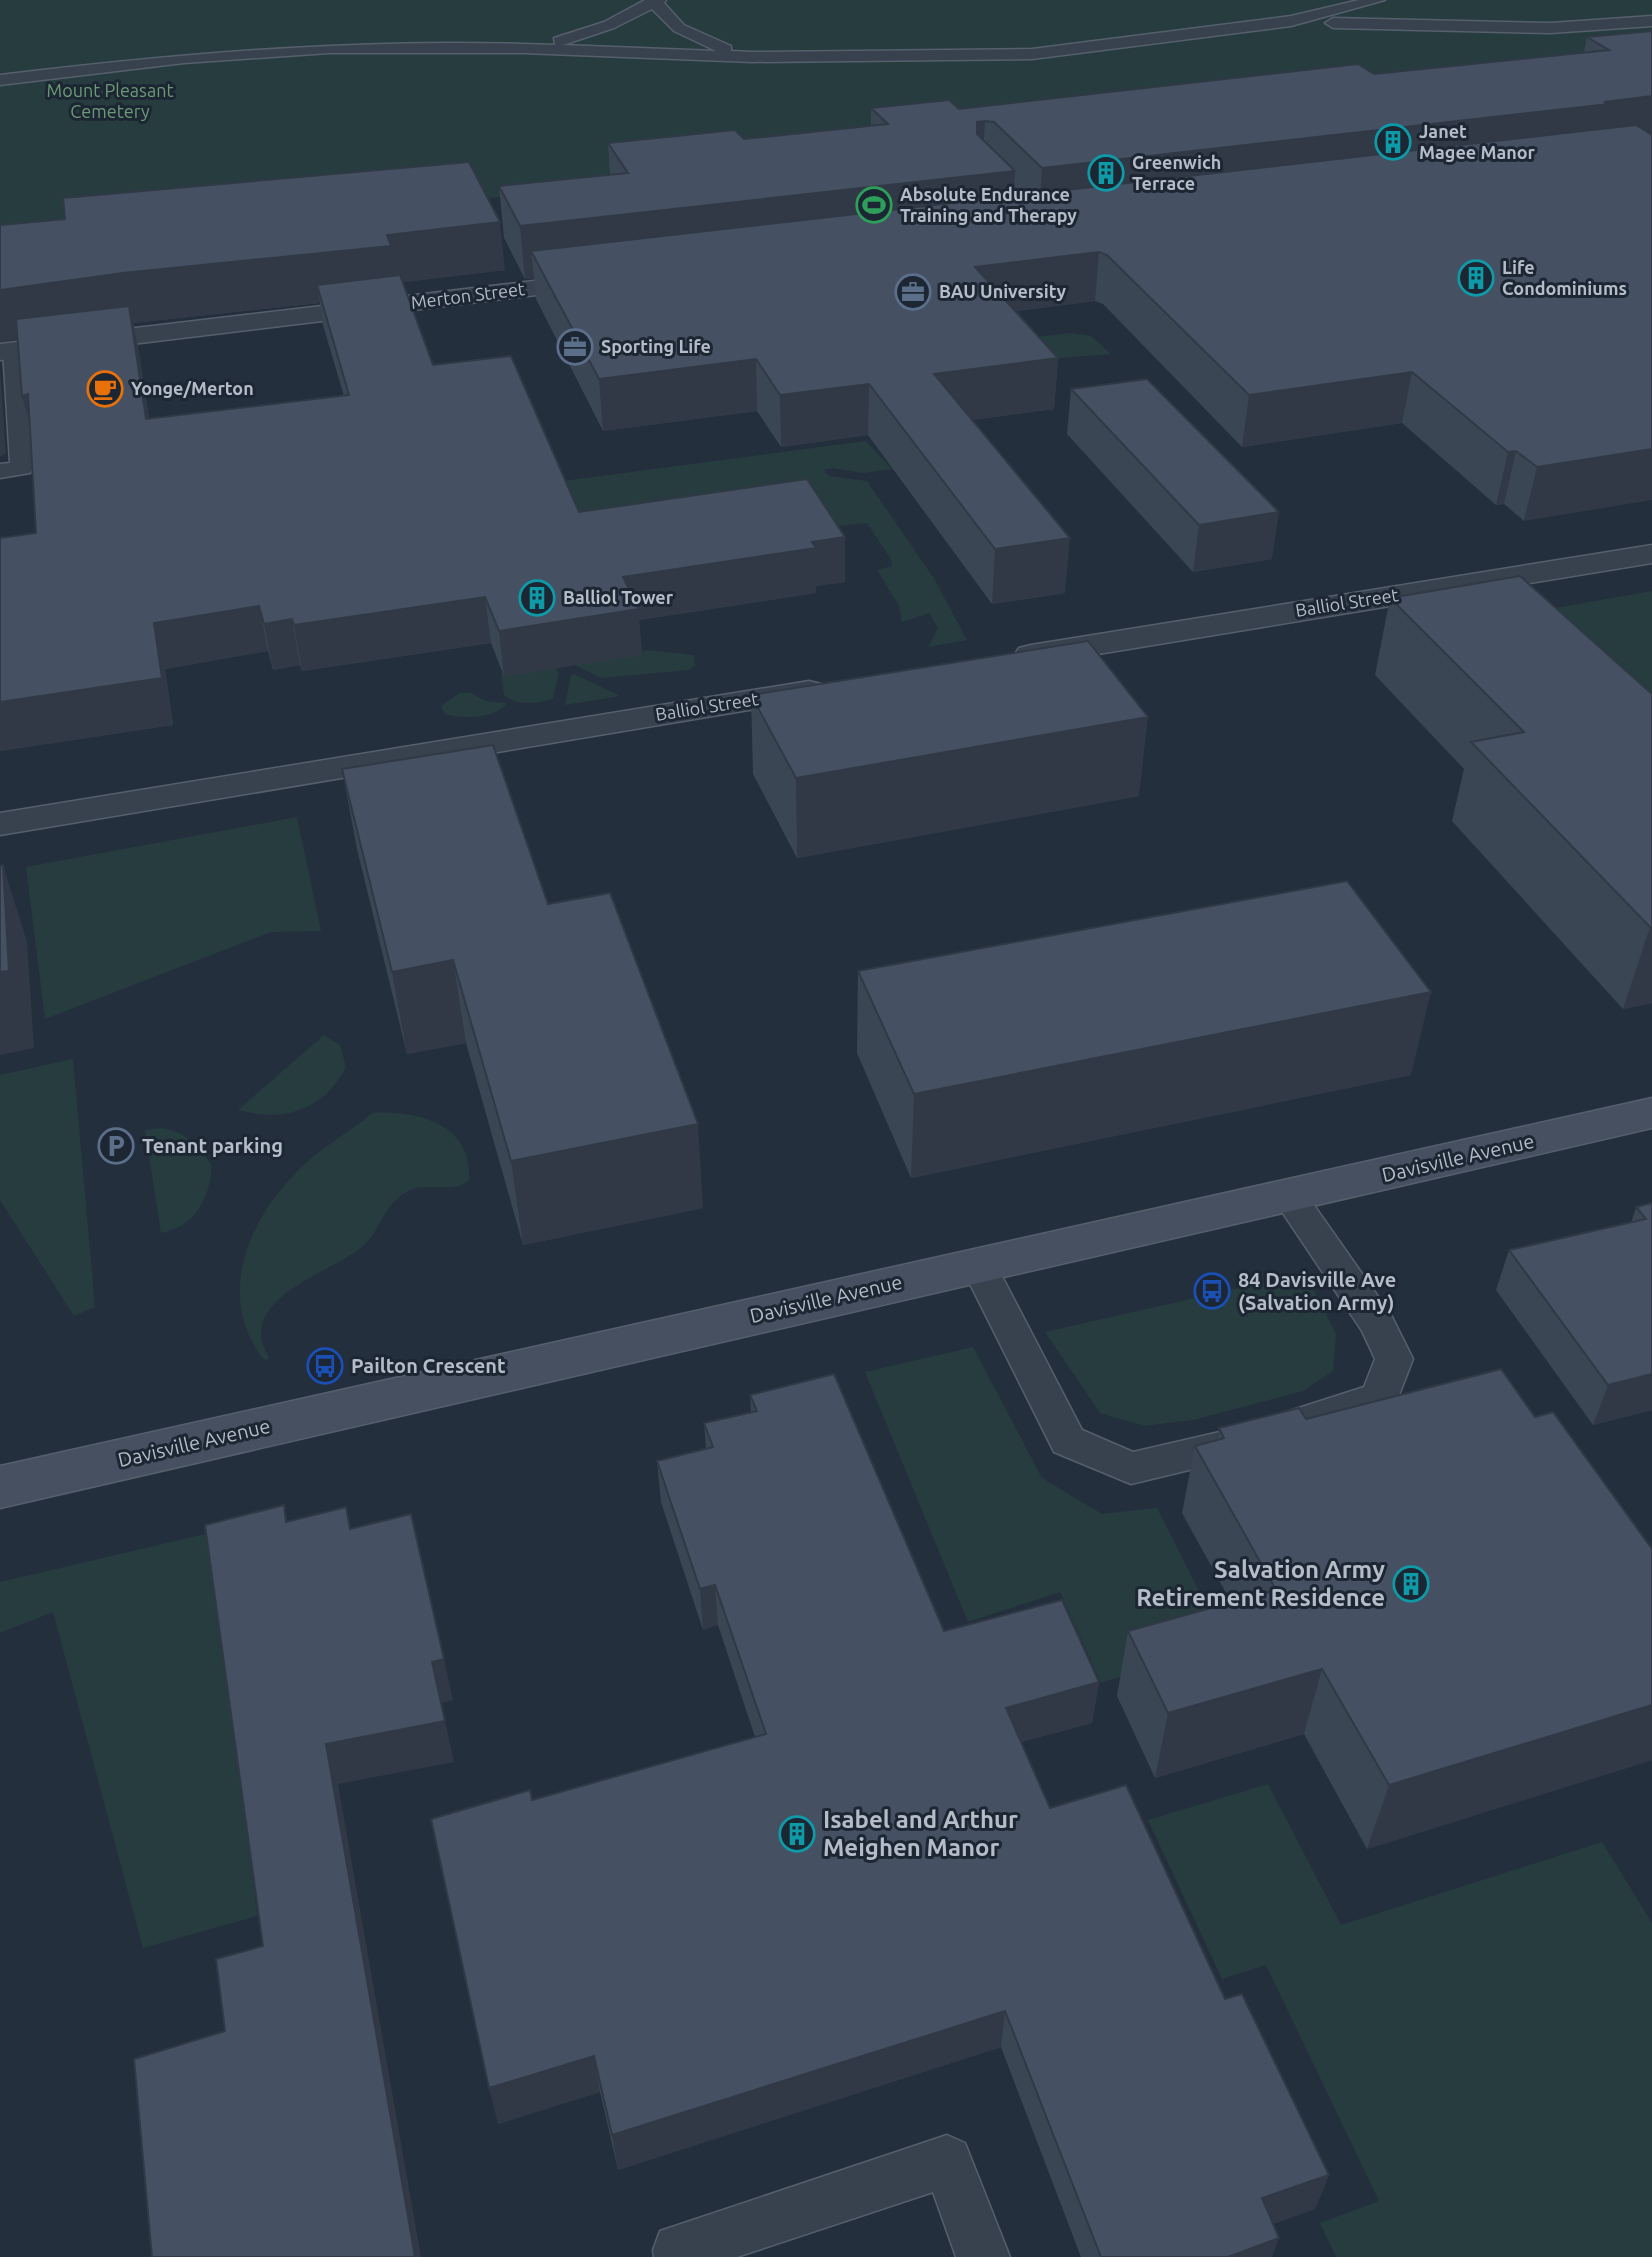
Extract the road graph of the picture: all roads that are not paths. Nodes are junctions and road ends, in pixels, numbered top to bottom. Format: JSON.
{"nodes":[{"id":1,"x":1378,"y":0,"type":"edge"},
{"id":2,"x":654,"y":1,"type":"edge"},
{"id":3,"x":1291,"y":21,"type":"junction"},
{"id":4,"x":1652,"y":21,"type":"edge"},
{"id":5,"x":523,"y":48,"type":"junction"},
{"id":6,"x":752,"y":57,"type":"junction"},
{"id":7,"x":0,"y":80,"type":"edge"},
{"id":8,"x":624,"y":278,"type":"edge"},
{"id":9,"x":7,"y":351,"type":"edge"},
{"id":10,"x":0,"y":471,"type":"edge"},
{"id":11,"x":1652,"y":554,"type":"edge"},
{"id":12,"x":1004,"y":659,"type":"edge"},
{"id":13,"x":839,"y":686,"type":"edge"},
{"id":14,"x":0,"y":824,"type":"edge"},
{"id":15,"x":1652,"y":1113,"type":"edge"},
{"id":16,"x":1290,"y":1197,"type":"junction"},
{"id":17,"x":978,"y":1264,"type":"junction"},
{"id":18,"x":0,"y":1487,"type":"edge"},
{"id":19,"x":681,"y":2257,"type":"edge"},
{"id":20,"x":983,"y":2257,"type":"edge"}],
"edges":[{"from":1,"to":3,"type":"lane"},
{"from":2,"to":5,"type":"lane"},
{"from":2,"to":6,"type":"lane"},
{"from":3,"to":4,"type":"lane"},
{"from":3,"to":6,"type":"lane"},
{"from":5,"to":6,"type":"lane"},
{"from":5,"to":7,"type":"lane"},
{"from":8,"to":9,"type":"street","name":"Merton Street"},
{"from":9,"to":10,"type":"lane"},
{"from":11,"to":12,"type":"street","name":"Balliol Street"},
{"from":13,"to":14,"type":"street","name":"Balliol Street"},
{"from":15,"to":16,"type":"street","name":"Davisville Avenue"},
{"from":16,"to":17,"type":"street","name":"Davisville Avenue"},
{"from":16,"to":17,"type":"lane"},
{"from":17,"to":18,"type":"street","name":"Davisville Avenue"},
{"from":19,"to":20,"type":"lane"}]}
